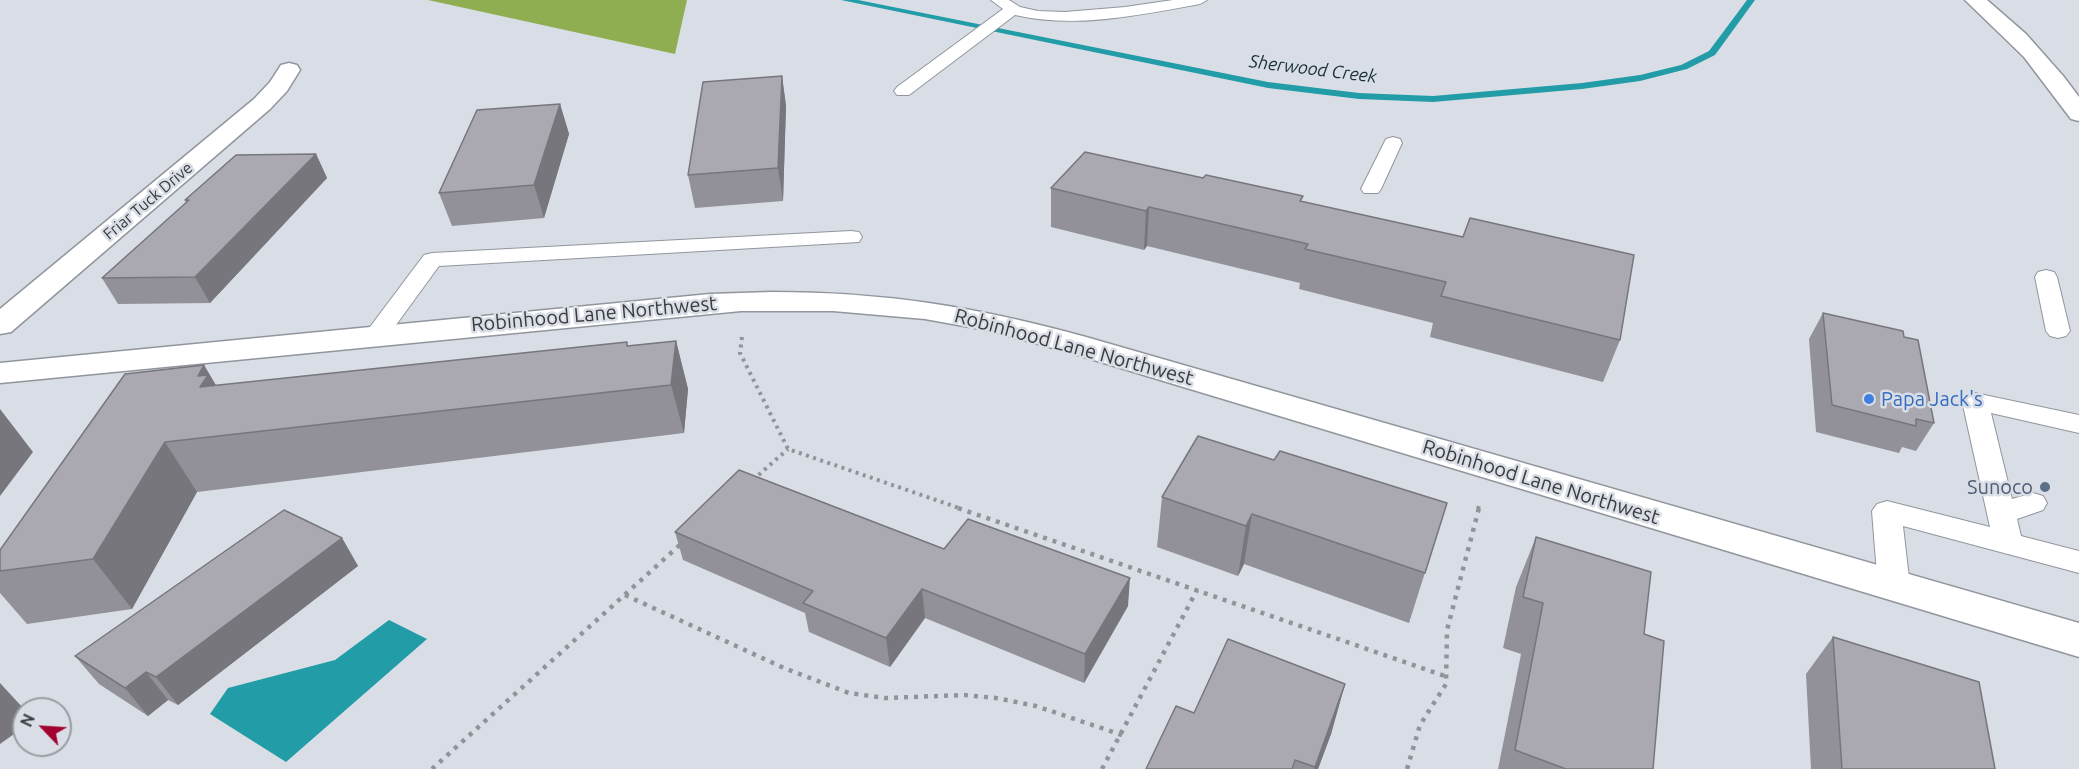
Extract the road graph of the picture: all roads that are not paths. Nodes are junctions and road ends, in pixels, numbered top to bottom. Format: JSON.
{"nodes":[{"id":1,"x":998,"y":0,"type":"edge"},
{"id":2,"x":1200,"y":0,"type":"edge"},
{"id":3,"x":1974,"y":0,"type":"edge"},
{"id":4,"x":1006,"y":14,"type":"junction"},
{"id":5,"x":289,"y":70,"type":"dead end"},
{"id":6,"x":903,"y":91,"type":"dead end"},
{"id":7,"x":2079,"y":114,"type":"edge"},
{"id":8,"x":1393,"y":143,"type":"dead end"},
{"id":9,"x":1371,"y":189,"type":"dead end"},
{"id":10,"x":851,"y":237,"type":"dead end"},
{"id":11,"x":2046,"y":278,"type":"dead end"},
{"id":12,"x":0,"y":325,"type":"edge"},
{"id":13,"x":2058,"y":331,"type":"dead end"},
{"id":14,"x":376,"y":335,"type":"junction"},
{"id":15,"x":0,"y":373,"type":"edge"},
{"id":16,"x":2079,"y":423,"type":"edge"},
{"id":17,"x":2032,"y":503,"type":"dead end"},
{"id":18,"x":2001,"y":513,"type":"junction"},
{"id":19,"x":2008,"y":543,"type":"junction"},
{"id":20,"x":2079,"y":562,"type":"edge"},
{"id":21,"x":1894,"y":587,"type":"junction"},
{"id":22,"x":2079,"y":640,"type":"edge"}],
"edges":[{"from":1,"to":4,"type":"lane"},
{"from":2,"to":4,"type":"lane"},
{"from":3,"to":7,"type":"street"},
{"from":4,"to":6,"type":"lane"},
{"from":5,"to":12,"type":"street","name":"Friar Tuck Drive"},
{"from":8,"to":9,"type":"lane"},
{"from":10,"to":14,"type":"lane"},
{"from":11,"to":13,"type":"lane"},
{"from":14,"to":15,"type":"street","name":"Robinhood Lane Northwest"},
{"from":14,"to":21,"type":"street","name":"Robinhood Lane Northwest"},
{"from":16,"to":18,"type":"lane"},
{"from":17,"to":18,"type":"lane"},
{"from":18,"to":19,"type":"lane"},
{"from":19,"to":20,"type":"lane"},
{"from":19,"to":21,"type":"lane"},
{"from":21,"to":22,"type":"street","name":"Robinhood Lane Northwest"}]}
